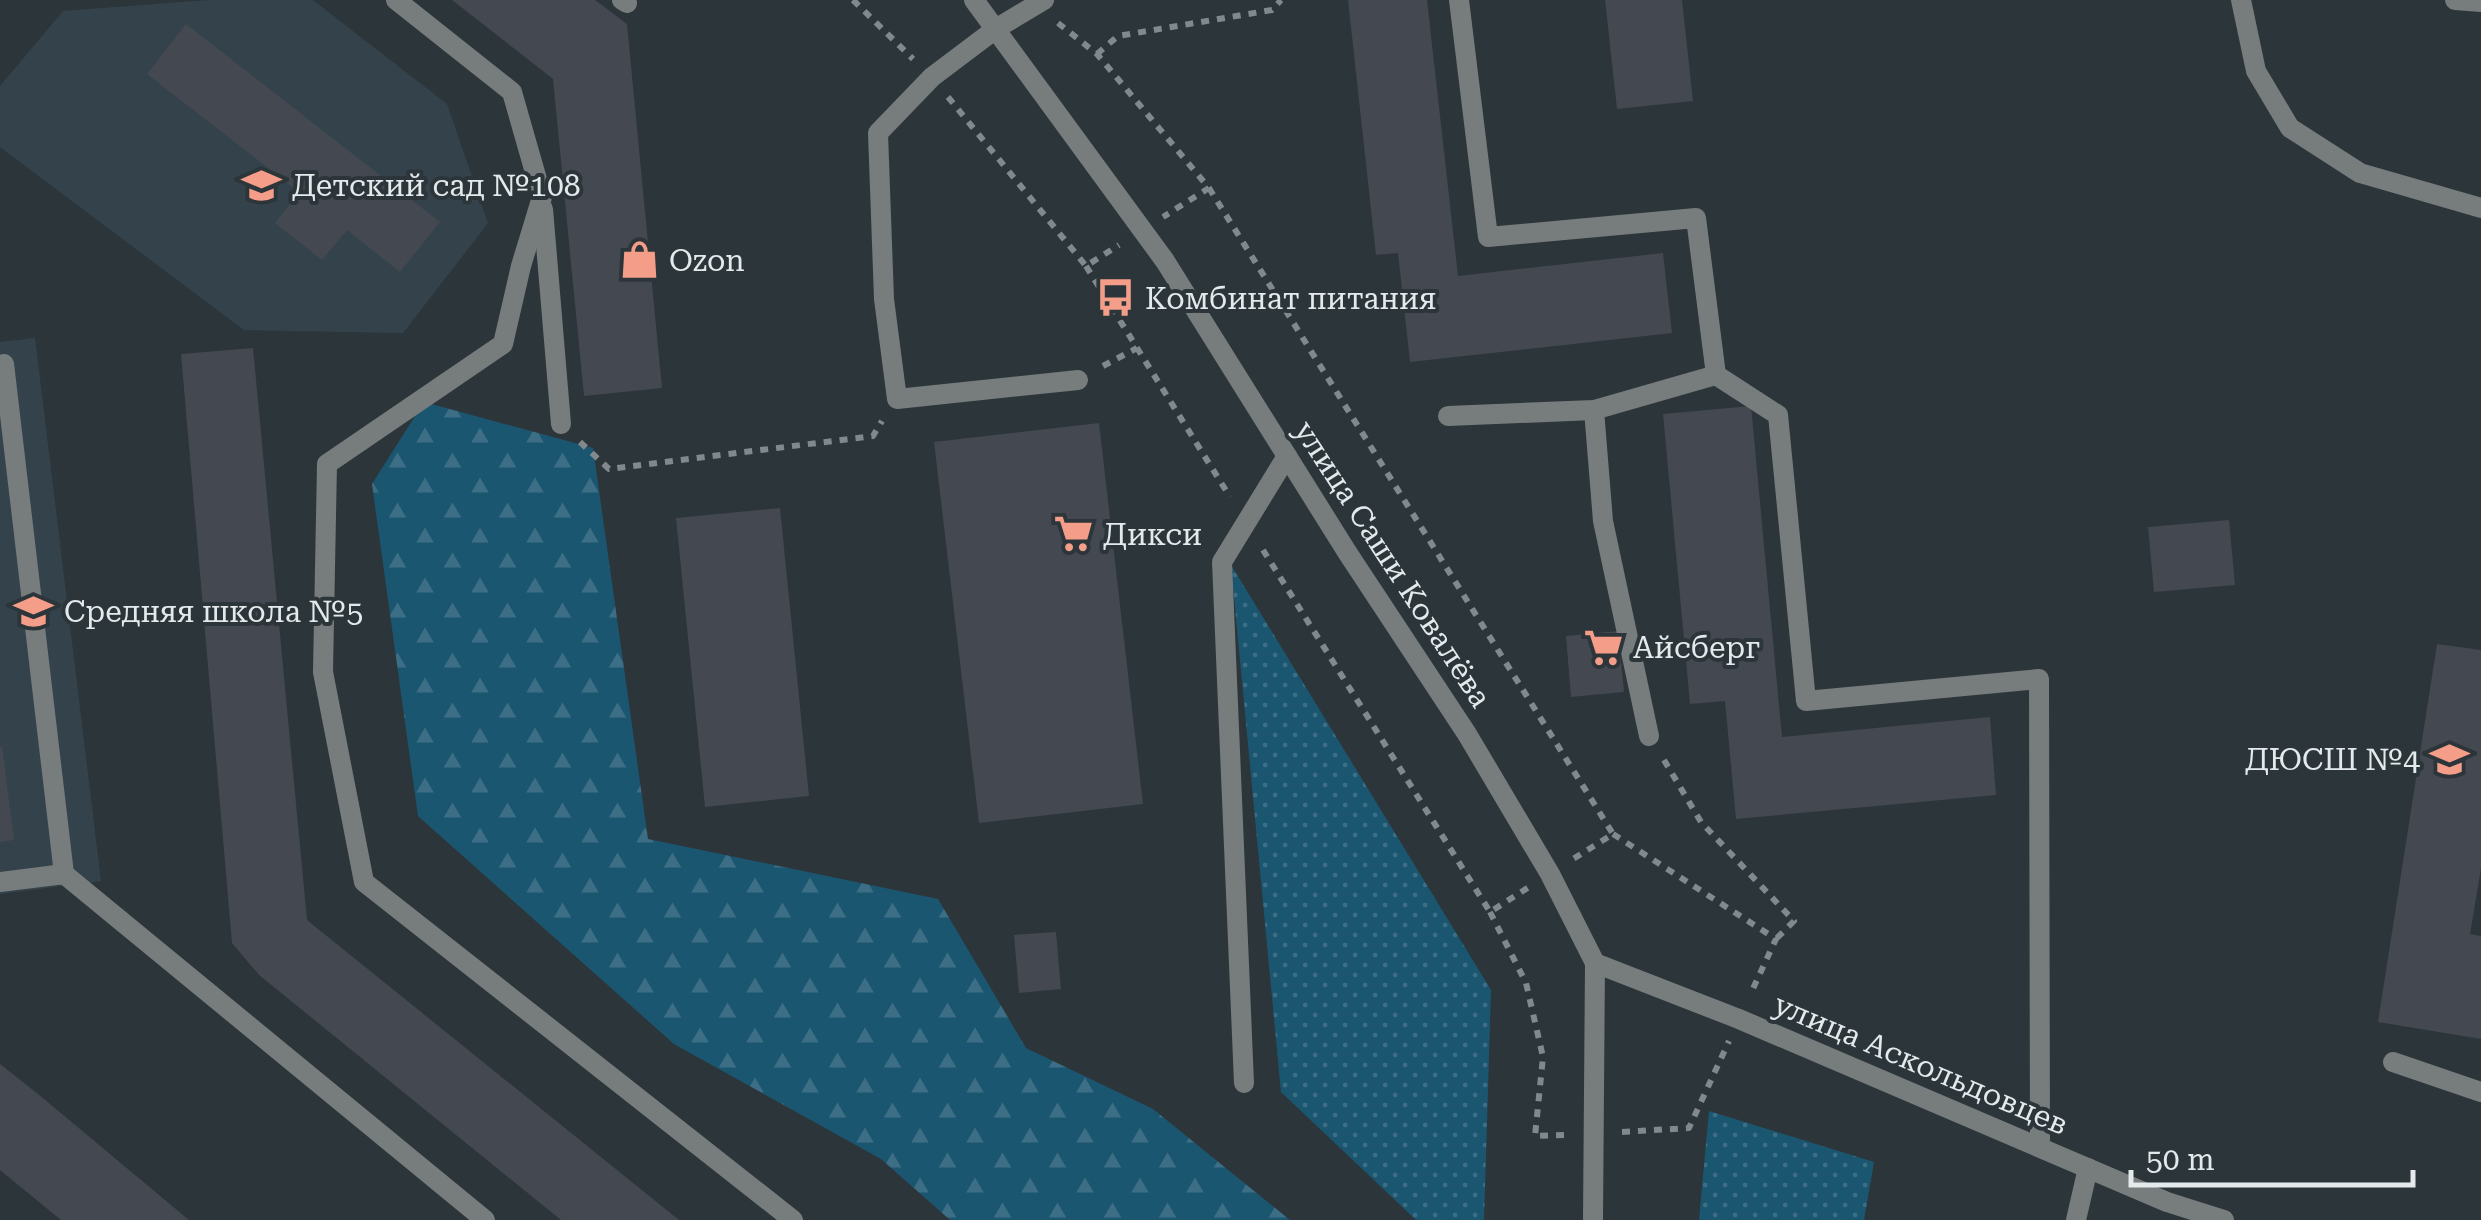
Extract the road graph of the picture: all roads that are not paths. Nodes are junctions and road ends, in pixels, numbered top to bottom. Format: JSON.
{"nodes":[{"id":1,"x":396,"y":0,"type":"edge"},
{"id":2,"x":974,"y":0,"type":"edge"},
{"id":3,"x":1044,"y":0,"type":"edge"},
{"id":4,"x":1459,"y":0,"type":"edge"},
{"id":5,"x":2241,"y":0,"type":"edge"},
{"id":6,"x":2455,"y":0,"type":"edge"},
{"id":7,"x":2481,"y":2,"type":"edge"},
{"id":8,"x":998,"y":28,"type":"junction"},
{"id":9,"x":542,"y":197,"type":"junction"},
{"id":10,"x":2481,"y":208,"type":"edge"},
{"id":11,"x":0,"y":365,"type":"edge"},
{"id":12,"x":1716,"y":375,"type":"junction"},
{"id":13,"x":1078,"y":380,"type":"road end"},
{"id":14,"x":1594,"y":410,"type":"junction"},
{"id":15,"x":1448,"y":416,"type":"dead end"},
{"id":16,"x":561,"y":424,"type":"road end"},
{"id":17,"x":1287,"y":456,"type":"junction"},
{"id":18,"x":1650,"y":736,"type":"road end"},
{"id":19,"x":64,"y":874,"type":"junction"},
{"id":20,"x":0,"y":882,"type":"edge"},
{"id":21,"x":1595,"y":963,"type":"junction"},
{"id":22,"x":2393,"y":1062,"type":"dead end"},
{"id":23,"x":1244,"y":1083,"type":"dead end"},
{"id":24,"x":2481,"y":1092,"type":"edge"},
{"id":25,"x":2040,"y":1148,"type":"junction"},
{"id":26,"x":2088,"y":1168,"type":"junction"},
{"id":27,"x":2170,"y":1211,"type":"edge"},
{"id":28,"x":485,"y":1220,"type":"edge"},
{"id":29,"x":793,"y":1220,"type":"edge"},
{"id":30,"x":1594,"y":1220,"type":"edge"},
{"id":31,"x":2076,"y":1220,"type":"edge"},
{"id":32,"x":2224,"y":1220,"type":"edge"}],
"edges":[{"from":1,"to":9,"type":"street"},
{"from":2,"to":8,"type":"street","name":"улица Саши Ковалёва"},
{"from":3,"to":8,"type":"street"},
{"from":4,"to":12,"type":"street"},
{"from":5,"to":10,"type":"street"},
{"from":6,"to":7,"type":"street"},
{"from":8,"to":13,"type":"street"},
{"from":8,"to":17,"type":"street","name":"улица Саши Ковалёва"},
{"from":9,"to":16,"type":"street"},
{"from":9,"to":29,"type":"street"},
{"from":11,"to":19,"type":"street"},
{"from":12,"to":14,"type":"street"},
{"from":12,"to":25,"type":"street"},
{"from":14,"to":15,"type":"street"},
{"from":14,"to":18,"type":"street"},
{"from":17,"to":21,"type":"street","name":"улица Саши Ковалёва"},
{"from":17,"to":23,"type":"street"},
{"from":19,"to":20,"type":"street"},
{"from":19,"to":28,"type":"street"},
{"from":21,"to":25,"type":"street","name":"улица Аскольдовцев"},
{"from":21,"to":30,"type":"street","name":"улица Саши Ковалёва"},
{"from":22,"to":24,"type":"street"},
{"from":25,"to":26,"type":"street","name":"улица Аскольдовцев"},
{"from":26,"to":27,"type":"street","name":"улица Аскольдовцев"},
{"from":26,"to":31,"type":"street"},
{"from":27,"to":32,"type":"street","name":"улица Аскольдовцев"}]}
